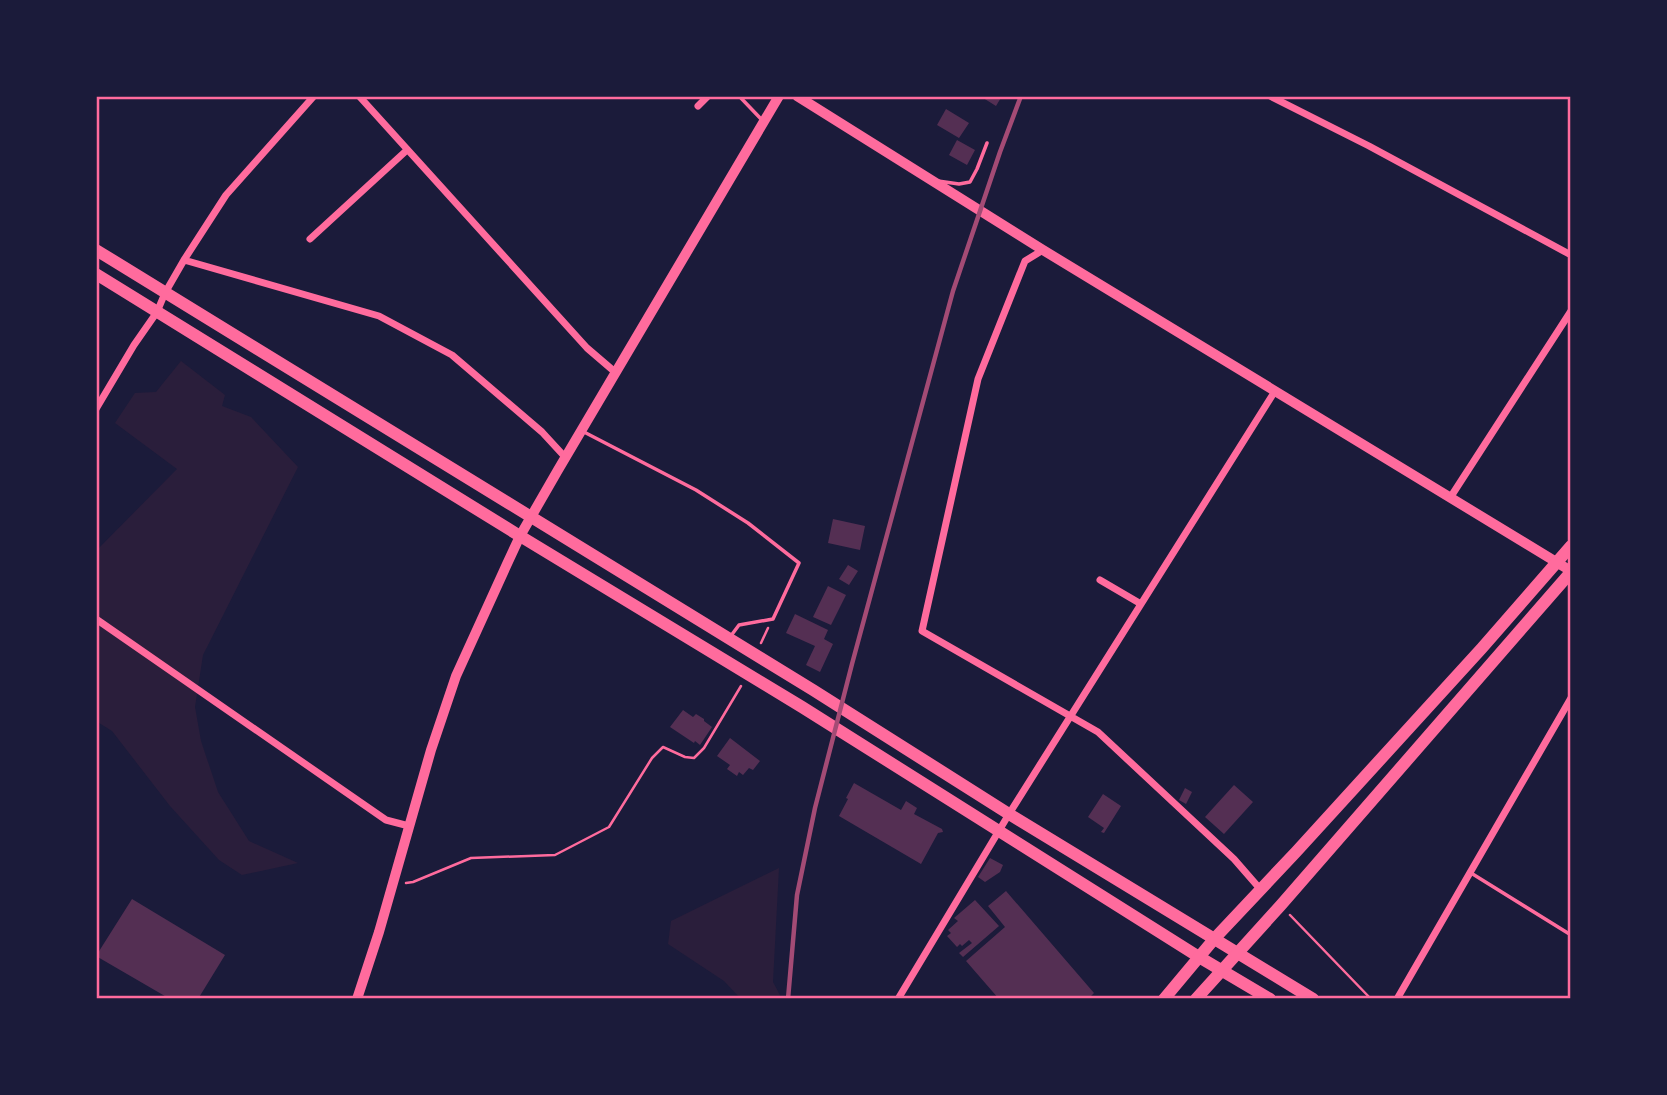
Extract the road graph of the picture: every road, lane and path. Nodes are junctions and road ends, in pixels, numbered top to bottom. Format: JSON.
{"nodes":[{"id":1,"x":314,"y":96,"type":"edge"},
{"id":2,"x":359,"y":96,"type":"edge"},
{"id":3,"x":708,"y":96,"type":"edge"},
{"id":4,"x":739,"y":96,"type":"edge"},
{"id":5,"x":779,"y":96,"type":"edge"},
{"id":6,"x":797,"y":96,"type":"edge"},
{"id":7,"x":1270,"y":96,"type":"edge"},
{"id":8,"x":698,"y":106,"type":"dead end"},
{"id":9,"x":764,"y":122,"type":"junction"},
{"id":10,"x":987,"y":143,"type":"dead end"},
{"id":11,"x":407,"y":150,"type":"junction"},
{"id":12,"x":929,"y":180,"type":"junction"},
{"id":13,"x":310,"y":239,"type":"dead end"},
{"id":14,"x":96,"y":250,"type":"edge"},
{"id":15,"x":1043,"y":250,"type":"junction"},
{"id":16,"x":1571,"y":256,"type":"edge"},
{"id":17,"x":184,"y":260,"type":"junction"},
{"id":18,"x":96,"y":274,"type":"edge"},
{"id":19,"x":165,"y":293,"type":"junction"},
{"id":20,"x":1571,"y":311,"type":"edge"},
{"id":21,"x":157,"y":312,"type":"junction"},
{"id":22,"x":615,"y":372,"type":"junction"},
{"id":23,"x":1275,"y":391,"type":"junction"},
{"id":24,"x":96,"y":409,"type":"edge"},
{"id":25,"x":581,"y":430,"type":"junction"},
{"id":26,"x":565,"y":457,"type":"junction"},
{"id":27,"x":1450,"y":498,"type":"junction"},
{"id":28,"x":530,"y":517,"type":"junction"},
{"id":29,"x":520,"y":536,"type":"junction"},
{"id":30,"x":1571,"y":546,"type":"edge"},
{"id":31,"x":1557,"y":563,"type":"junction"},
{"id":32,"x":1571,"y":571,"type":"edge"},
{"id":33,"x":1100,"y":580,"type":"dead end"},
{"id":34,"x":1141,"y":604,"type":"junction"},
{"id":35,"x":96,"y":619,"type":"edge"},
{"id":36,"x":729,"y":639,"type":"junction"},
{"id":37,"x":741,"y":686,"type":"dead end"},
{"id":38,"x":1571,"y":698,"type":"edge"},
{"id":39,"x":1071,"y":716,"type":"junction"},
{"id":40,"x":1009,"y":814,"type":"junction"},
{"id":41,"x":409,"y":826,"type":"junction"},
{"id":42,"x":1000,"y":831,"type":"junction"},
{"id":43,"x":1469,"y":872,"type":"junction"},
{"id":44,"x":393,"y":884,"type":"junction"},
{"id":45,"x":1261,"y":890,"type":"junction"},
{"id":46,"x":1281,"y":905,"type":"junction"},
{"id":47,"x":1571,"y":934,"type":"edge"},
{"id":48,"x":1215,"y":938,"type":"junction"},
{"id":49,"x":1238,"y":952,"type":"junction"},
{"id":50,"x":1199,"y":957,"type":"junction"},
{"id":51,"x":1222,"y":970,"type":"junction"},
{"id":52,"x":357,"y":999,"type":"edge"},
{"id":53,"x":898,"y":999,"type":"edge"},
{"id":54,"x":1164,"y":999,"type":"edge"},
{"id":55,"x":1196,"y":999,"type":"edge"},
{"id":56,"x":1269,"y":999,"type":"edge"},
{"id":57,"x":1313,"y":999,"type":"edge"},
{"id":58,"x":1371,"y":999,"type":"edge"},
{"id":59,"x":1397,"y":999,"type":"edge"}],
"edges":[{"from":1,"to":17,"type":"street"},
{"from":2,"to":11,"type":"street"},
{"from":3,"to":8,"type":"street"},
{"from":4,"to":9,"type":"lane"},
{"from":5,"to":9,"type":"street"},
{"from":6,"to":12,"type":"street"},
{"from":7,"to":16,"type":"street"},
{"from":9,"to":22,"type":"street"},
{"from":10,"to":12,"type":"lane"},
{"from":11,"to":13,"type":"street"},
{"from":11,"to":22,"type":"street"},
{"from":12,"to":15,"type":"street"},
{"from":14,"to":19,"type":"main road"},
{"from":15,"to":23,"type":"street"},
{"from":15,"to":39,"type":"street"},
{"from":17,"to":19,"type":"street"},
{"from":17,"to":26,"type":"street"},
{"from":18,"to":21,"type":"main road"},
{"from":19,"to":21,"type":"street"},
{"from":19,"to":28,"type":"main road"},
{"from":20,"to":27,"type":"street"},
{"from":21,"to":24,"type":"street"},
{"from":21,"to":29,"type":"main road"},
{"from":22,"to":25,"type":"street"},
{"from":23,"to":27,"type":"street"},
{"from":23,"to":34,"type":"street"},
{"from":25,"to":26,"type":"street"},
{"from":25,"to":36,"type":"lane"},
{"from":26,"to":28,"type":"street"},
{"from":27,"to":31,"type":"street"},
{"from":28,"to":29,"type":"street"},
{"from":28,"to":36,"type":"main road"},
{"from":29,"to":41,"type":"street"},
{"from":29,"to":42,"type":"main road"},
{"from":30,"to":31,"type":"main road"},
{"from":31,"to":32,"type":"street"},
{"from":31,"to":45,"type":"main road"},
{"from":32,"to":46,"type":"main road"},
{"from":33,"to":34,"type":"street"},
{"from":34,"to":39,"type":"street"},
{"from":35,"to":41,"type":"street"},
{"from":36,"to":40,"type":"main road"},
{"from":37,"to":44,"type":"path"},
{"from":38,"to":43,"type":"street"},
{"from":39,"to":40,"type":"street"},
{"from":39,"to":45,"type":"street"},
{"from":40,"to":42,"type":"street"},
{"from":40,"to":48,"type":"main road"},
{"from":41,"to":44,"type":"street"},
{"from":42,"to":50,"type":"main road"},
{"from":42,"to":53,"type":"street"},
{"from":43,"to":47,"type":"lane"},
{"from":43,"to":59,"type":"street"},
{"from":44,"to":52,"type":"street"},
{"from":45,"to":48,"type":"main road"},
{"from":46,"to":49,"type":"main road"},
{"from":46,"to":58,"type":"path"},
{"from":48,"to":49,"type":"main road"},
{"from":48,"to":50,"type":"main road"},
{"from":49,"to":51,"type":"main road"},
{"from":49,"to":57,"type":"main road"},
{"from":50,"to":51,"type":"main road"},
{"from":50,"to":54,"type":"main road"},
{"from":51,"to":55,"type":"main road"},
{"from":51,"to":56,"type":"main road"}]}
